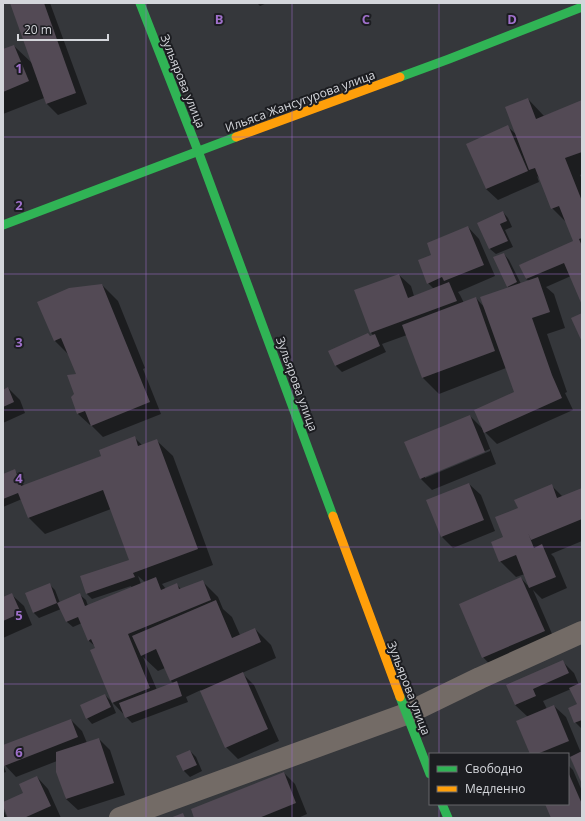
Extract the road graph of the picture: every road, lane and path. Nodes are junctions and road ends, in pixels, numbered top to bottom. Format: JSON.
{"nodes":[{"id":1,"x":140,"y":3,"type":"edge"},
{"id":2,"x":582,"y":7,"type":"edge"},
{"id":3,"x":198,"y":151,"type":"junction"},
{"id":4,"x":3,"y":225,"type":"edge"},
{"id":5,"x":582,"y":632,"type":"edge"},
{"id":6,"x":406,"y":714,"type":"junction"},
{"id":7,"x":429,"y":772,"type":"edge"},
{"id":8,"x":442,"y":805,"type":"edge"},
{"id":9,"x":120,"y":818,"type":"edge"},
{"id":10,"x":448,"y":818,"type":"edge"}],
"edges":[{"from":1,"to":3,"type":"street","name":"Зульярова улица"},
{"from":2,"to":3,"type":"street","name":"Ильяса Жансугурова улица"},
{"from":3,"to":4,"type":"street","name":"Ильяса Жансугурова улица"},
{"from":3,"to":6,"type":"street","name":"Зульярова улица"},
{"from":5,"to":6,"type":"street"},
{"from":6,"to":7,"type":"street","name":"Зульярова улица"},
{"from":6,"to":9,"type":"street"},
{"from":8,"to":10,"type":"street"}]}
